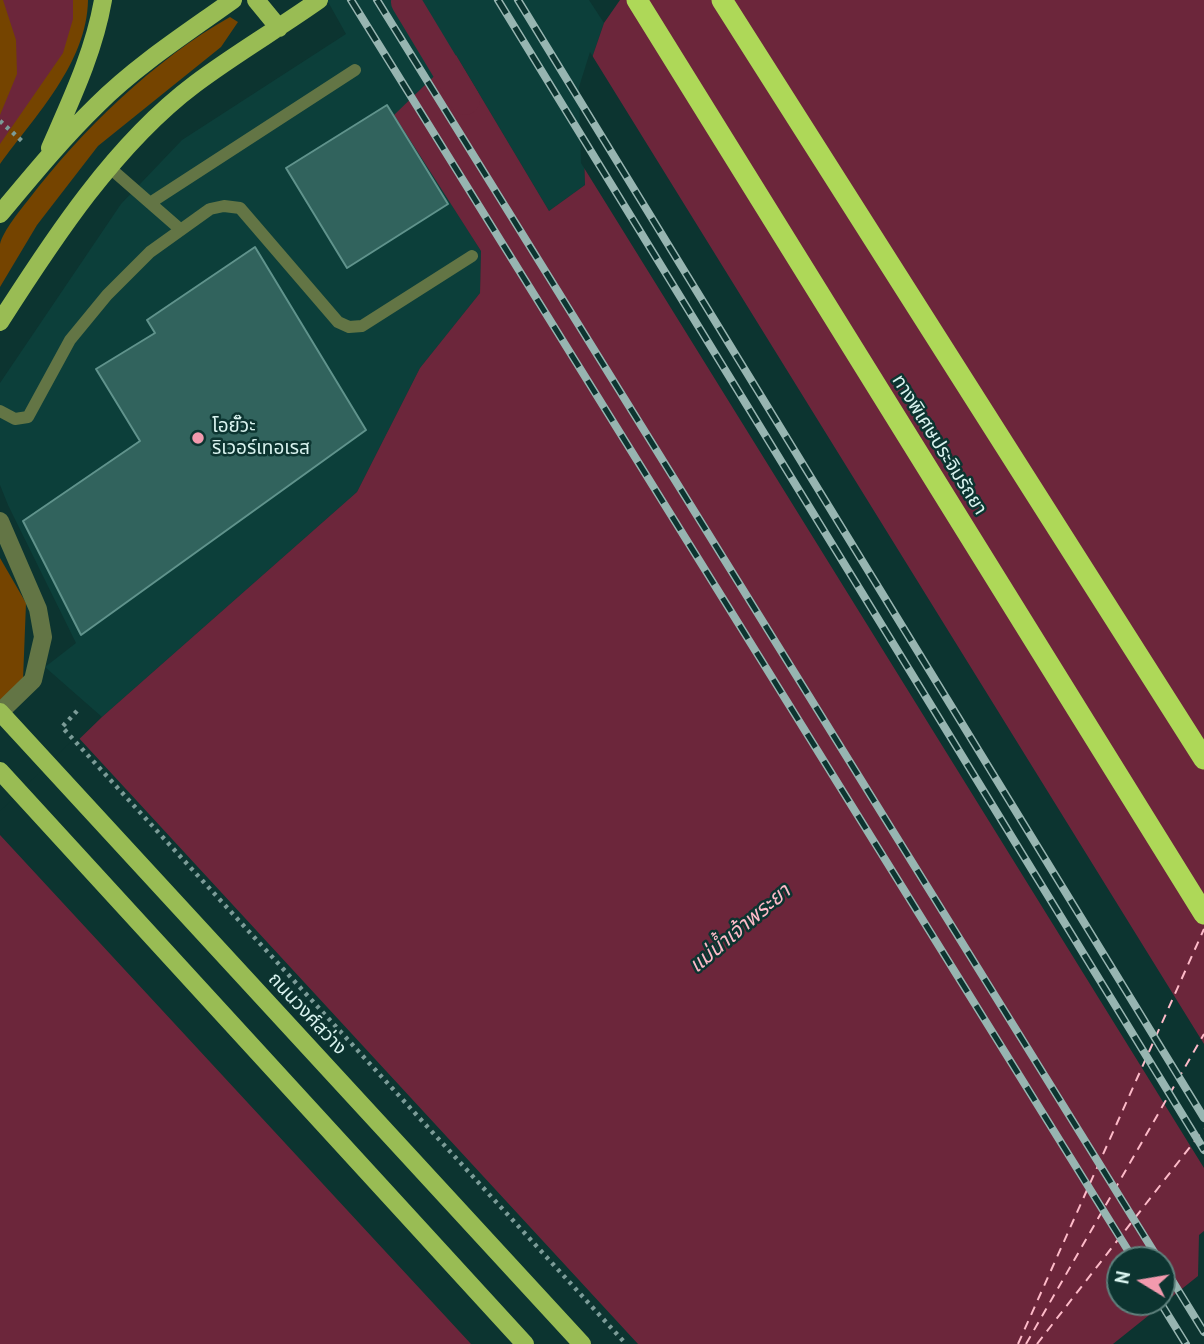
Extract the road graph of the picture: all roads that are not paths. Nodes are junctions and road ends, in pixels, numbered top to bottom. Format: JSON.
{"nodes":[{"id":1,"x":103,"y":0,"type":"edge"},
{"id":2,"x":233,"y":0,"type":"edge"},
{"id":3,"x":256,"y":0,"type":"edge"},
{"id":4,"x":319,"y":0,"type":"edge"},
{"id":5,"x":637,"y":0,"type":"edge"},
{"id":6,"x":722,"y":0,"type":"edge"},
{"id":7,"x":279,"y":28,"type":"junction"},
{"id":8,"x":355,"y":70,"type":"dead end"},
{"id":9,"x":44,"y":161,"type":"junction"},
{"id":10,"x":110,"y":168,"type":"junction"},
{"id":11,"x":150,"y":203,"type":"junction"},
{"id":12,"x":0,"y":214,"type":"edge"},
{"id":13,"x":181,"y":230,"type":"junction"},
{"id":14,"x":472,"y":256,"type":"dead end"},
{"id":15,"x":0,"y":322,"type":"edge"},
{"id":16,"x":0,"y":411,"type":"edge"},
{"id":17,"x":0,"y":521,"type":"edge"},
{"id":18,"x":0,"y":712,"type":"edge"},
{"id":19,"x":1204,"y":759,"type":"edge"},
{"id":20,"x":0,"y":771,"type":"edge"},
{"id":21,"x":1204,"y":914,"type":"edge"},
{"id":22,"x":525,"y":1344,"type":"edge"},
{"id":23,"x":582,"y":1344,"type":"edge"}],
"edges":[{"from":1,"to":9,"type":"main road"},
{"from":2,"to":9,"type":"main road"},
{"from":3,"to":7,"type":"main road"},
{"from":4,"to":7,"type":"main road"},
{"from":5,"to":21,"type":"highway","name":"ทางพิเศษประจิมรัถยา"},
{"from":6,"to":19,"type":"highway"},
{"from":7,"to":10,"type":"main road"},
{"from":8,"to":11,"type":"lane"},
{"from":9,"to":12,"type":"main road"},
{"from":10,"to":11,"type":"lane"},
{"from":10,"to":15,"type":"main road"},
{"from":11,"to":13,"type":"lane"},
{"from":13,"to":14,"type":"lane"},
{"from":13,"to":16,"type":"lane"},
{"from":17,"to":18,"type":"street"},
{"from":18,"to":23,"type":"main road","name":"ถนนวงศ์สว่าง","bridge":true},
{"from":20,"to":22,"type":"main road"}]}
